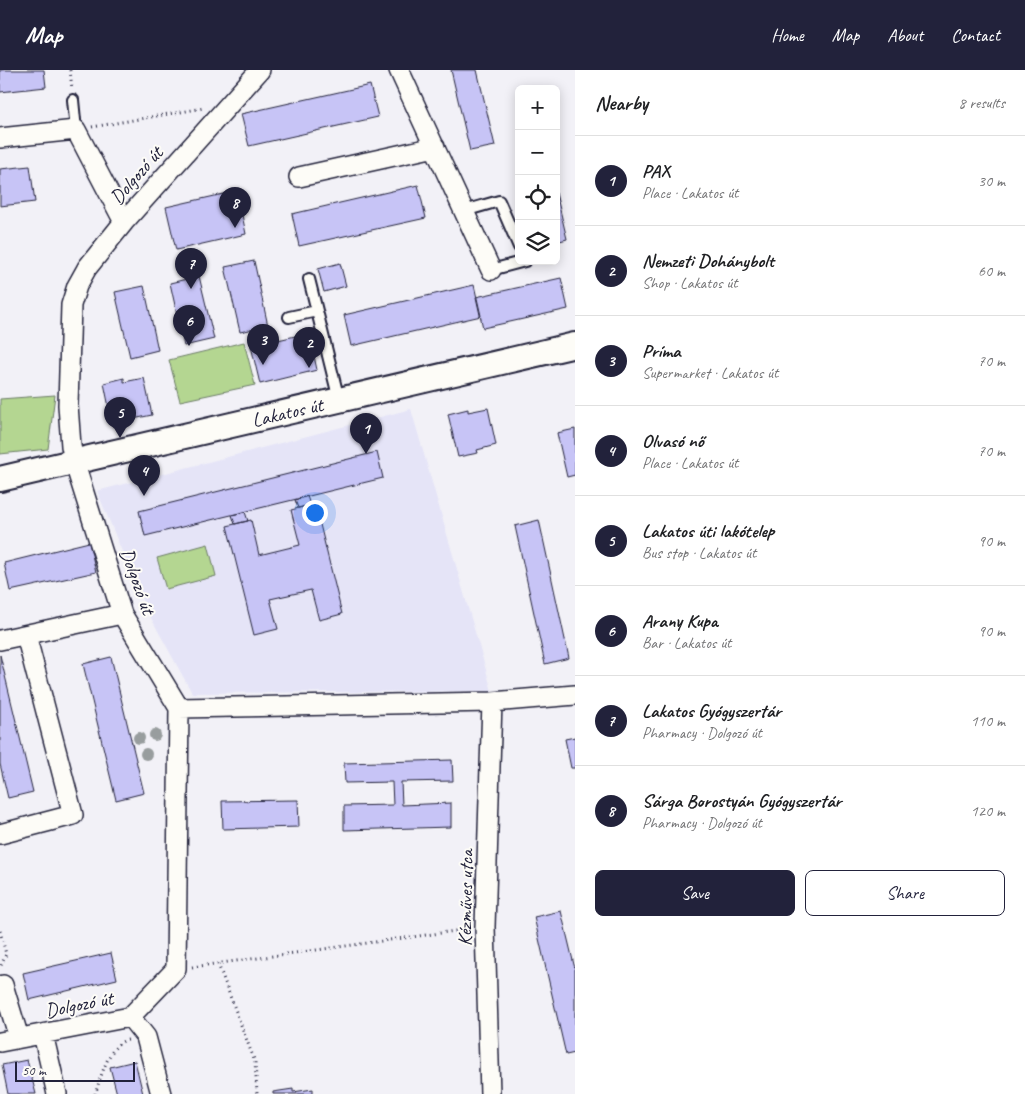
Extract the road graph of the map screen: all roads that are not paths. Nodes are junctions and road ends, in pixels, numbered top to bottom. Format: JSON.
{"nodes":[{"id":1,"x":260,"y":70,"type":"edge"},
{"id":2,"x":399,"y":70,"type":"edge"},
{"id":3,"x":73,"y":100,"type":"road end"},
{"id":4,"x":76,"y":130,"type":"junction"},
{"id":5,"x":0,"y":138,"type":"edge"},
{"id":6,"x":434,"y":147,"type":"junction"},
{"id":7,"x":299,"y":177,"type":"dead end"},
{"id":8,"x":464,"y":211,"type":"junction"},
{"id":9,"x":124,"y":222,"type":"junction"},
{"id":10,"x":515,"y":238,"type":"edge"},
{"id":11,"x":515,"y":264,"type":"edge"},
{"id":12,"x":491,"y":270,"type":"joint"},
{"id":13,"x":309,"y":279,"type":"dead end"},
{"id":14,"x":317,"y":311,"type":"junction"},
{"id":15,"x":289,"y":318,"type":"dead end"},
{"id":16,"x":575,"y":345,"type":"edge"},
{"id":17,"x":339,"y":400,"type":"junction"},
{"id":18,"x":74,"y":461,"type":"junction"},
{"id":19,"x":0,"y":479,"type":"edge"},
{"id":20,"x":122,"y":614,"type":"junction"},
{"id":21,"x":26,"y":635,"type":"junction"},
{"id":22,"x":0,"y":640,"type":"edge"},
{"id":23,"x":575,"y":695,"type":"edge"},
{"id":24,"x":492,"y":702,"type":"junction"},
{"id":25,"x":179,"y":708,"type":"junction"},
{"id":26,"x":0,"y":834,"type":"edge"},
{"id":27,"x":0,"y":986,"type":"edge"},
{"id":28,"x":130,"y":1017,"type":"junction"},
{"id":29,"x":43,"y":1034,"type":"junction"},
{"id":30,"x":19,"y":1038,"type":"junction"},
{"id":31,"x":0,"y":1042,"type":"edge"},
{"id":32,"x":58,"y":1094,"type":"edge"},
{"id":33,"x":161,"y":1094,"type":"edge"},
{"id":34,"x":490,"y":1094,"type":"edge"}],
"edges":[{"from":1,"to":9,"type":"street","name":"Dolgozó út"},
{"from":2,"to":6,"type":"street"},
{"from":3,"to":4,"type":"lane"},
{"from":4,"to":5,"type":"street"},
{"from":4,"to":9,"type":"street"},
{"from":6,"to":7,"type":"street"},
{"from":6,"to":8,"type":"street"},
{"from":8,"to":10,"type":"lane"},
{"from":8,"to":12,"type":"street"},
{"from":9,"to":18,"type":"street","name":"Dolgozó út"},
{"from":11,"to":12,"type":"lane"},
{"from":13,"to":14,"type":"lane"},
{"from":14,"to":15,"type":"lane"},
{"from":14,"to":17,"type":"lane"},
{"from":16,"to":17,"type":"street","name":"Lakatos út"},
{"from":17,"to":18,"type":"street","name":"Lakatos út"},
{"from":18,"to":19,"type":"street","name":"Lakatos út"},
{"from":18,"to":20,"type":"street","name":"Dolgozó út"},
{"from":20,"to":21,"type":"street"},
{"from":20,"to":25,"type":"street","name":"Dolgozó út"},
{"from":21,"to":22,"type":"street"},
{"from":21,"to":26,"type":"street"},
{"from":23,"to":24,"type":"street"},
{"from":24,"to":25,"type":"street"},
{"from":24,"to":34,"type":"street","name":"Kézműves utca"},
{"from":25,"to":28,"type":"street","name":"Dolgozó út"},
{"from":27,"to":30,"type":"street"},
{"from":28,"to":29,"type":"street","name":"Dolgozó út"},
{"from":28,"to":33,"type":"street"},
{"from":29,"to":30,"type":"street","name":"Dolgozó út"},
{"from":29,"to":32,"type":"street"},
{"from":30,"to":31,"type":"street","name":"Dolgozó út"}]}
